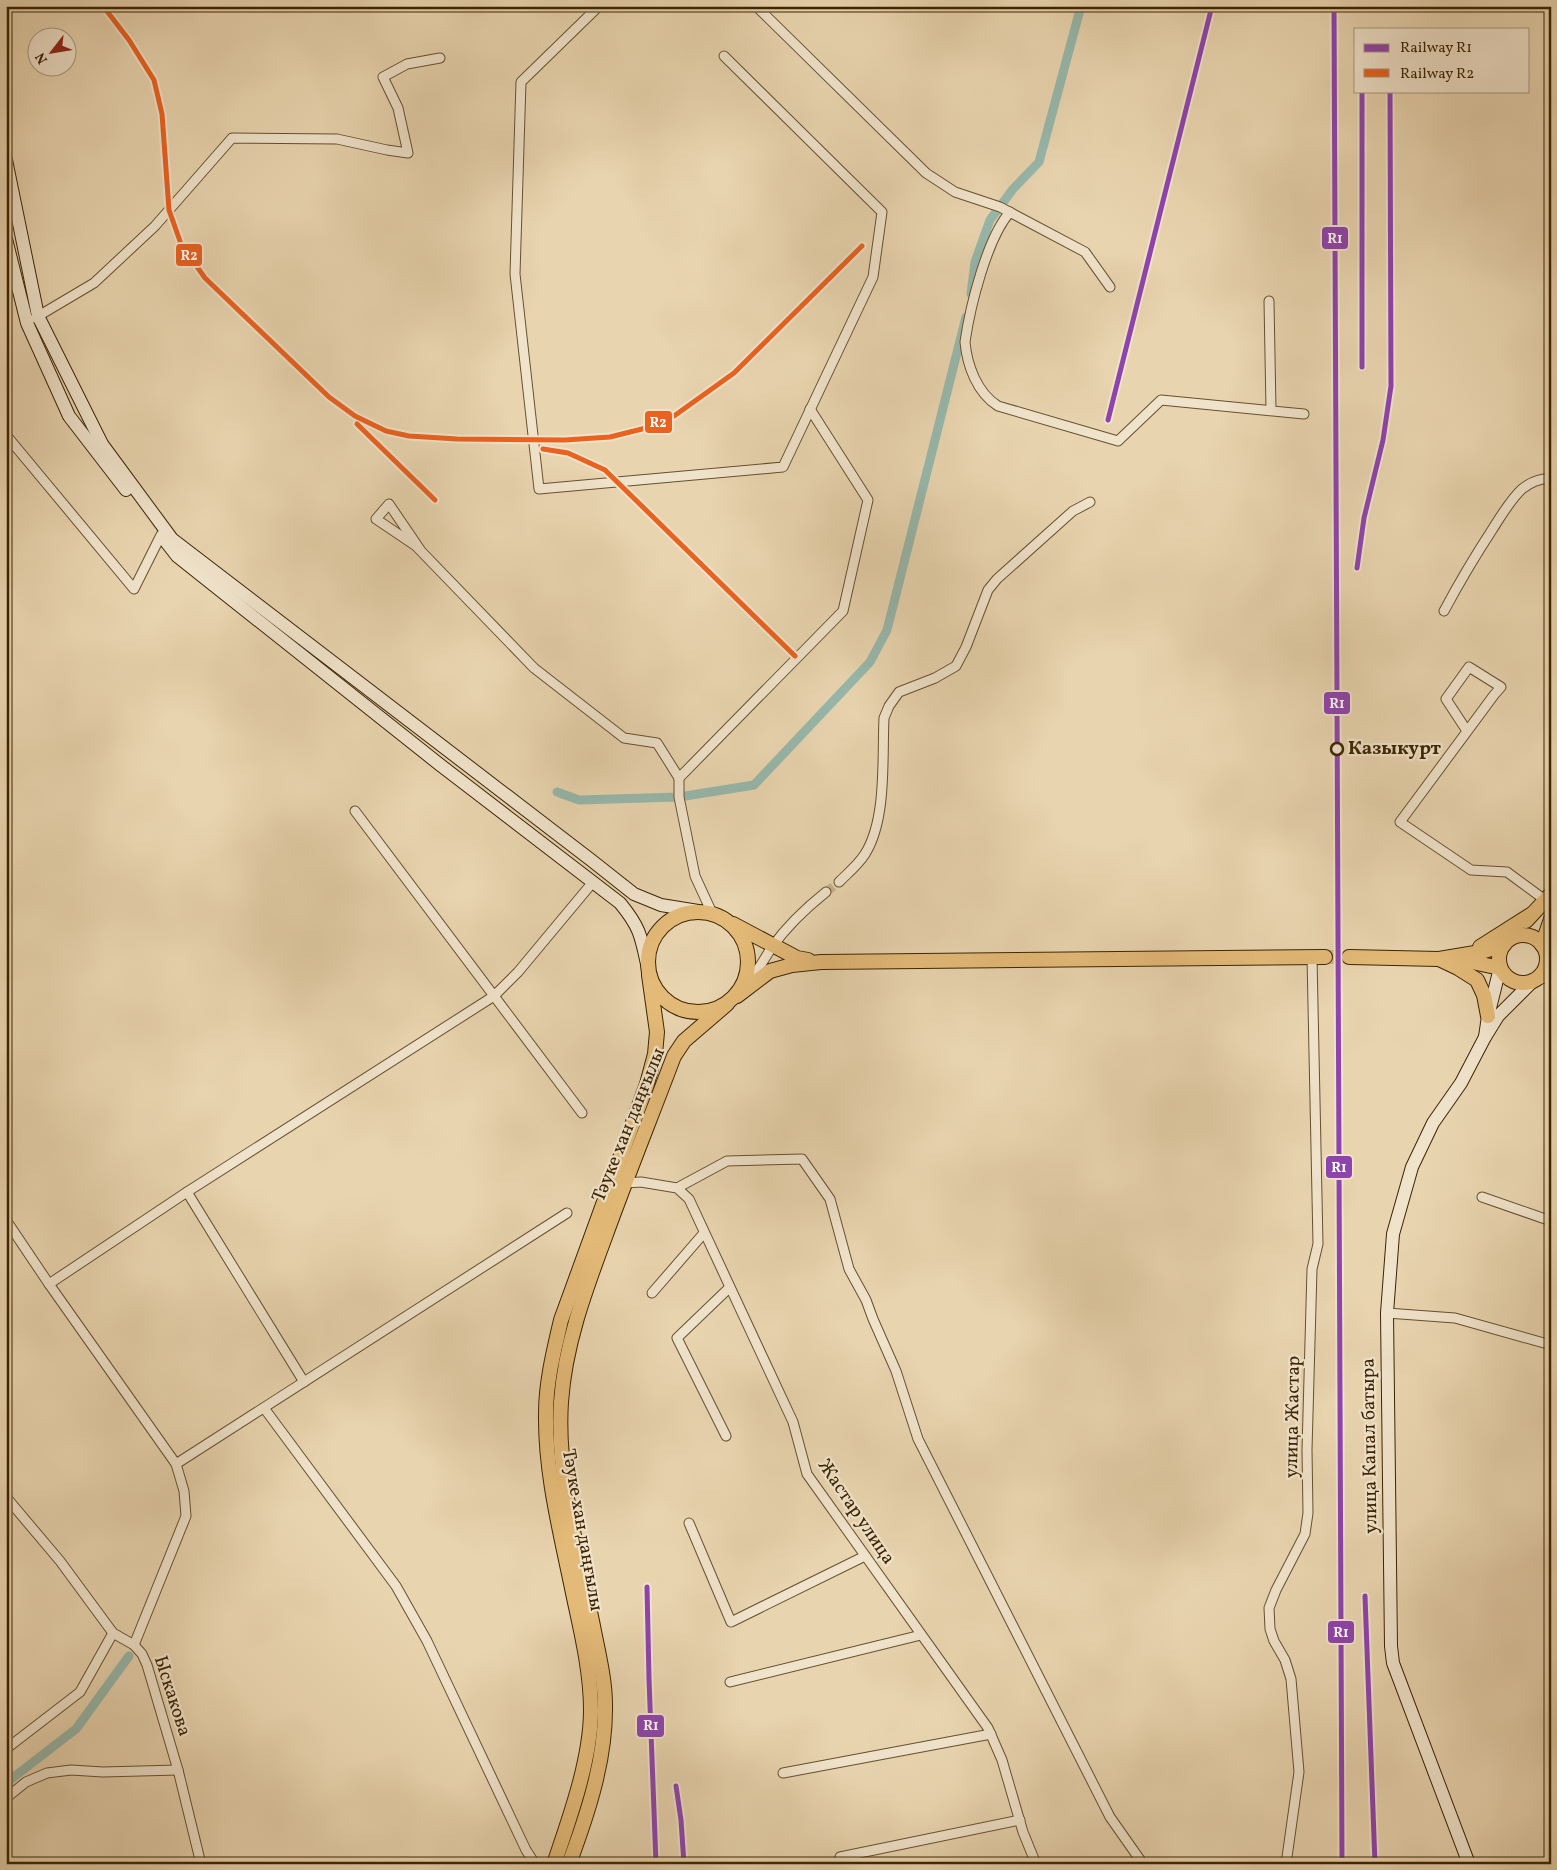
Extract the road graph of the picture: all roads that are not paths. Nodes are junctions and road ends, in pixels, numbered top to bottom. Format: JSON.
{"nodes":[{"id":1,"x":599,"y":6,"type":"edge"},
{"id":2,"x":756,"y":6,"type":"edge"},
{"id":3,"x":724,"y":56,"type":"dead end"},
{"id":4,"x":440,"y":58,"type":"dead end"},
{"id":5,"x":6,"y":160,"type":"edge"},
{"id":6,"x":1010,"y":212,"type":"junction"},
{"id":7,"x":6,"y":239,"type":"edge"},
{"id":8,"x":1110,"y":287,"type":"dead end"},
{"id":9,"x":1268,"y":301,"type":"dead end"},
{"id":10,"x":38,"y":316,"type":"junction"},
{"id":11,"x":26,"y":323,"type":"junction"},
{"id":12,"x":810,"y":409,"type":"junction"},
{"id":13,"x":1271,"y":410,"type":"junction"},
{"id":14,"x":1304,"y":414,"type":"dead end"},
{"id":15,"x":6,"y":435,"type":"edge"},
{"id":16,"x":1551,"y":479,"type":"edge"},
{"id":17,"x":1090,"y":502,"type":"dead end"},
{"id":18,"x":160,"y":535,"type":"junction"},
{"id":19,"x":421,"y":551,"type":"junction"},
{"id":20,"x":1444,"y":610,"type":"dead end"},
{"id":21,"x":1467,"y":731,"type":"junction"},
{"id":22,"x":678,"y":778,"type":"junction"},
{"id":23,"x":355,"y":811,"type":"dead end"},
{"id":24,"x":593,"y":882,"type":"junction"},
{"id":25,"x":839,"y":882,"type":"tunnel mouth"},
{"id":26,"x":826,"y":892,"type":"tunnel mouth"},
{"id":27,"x":1548,"y":897,"type":"edge"},
{"id":28,"x":705,"y":912,"type":"junction"},
{"id":29,"x":1532,"y":914,"type":"junction"},
{"id":30,"x":1551,"y":919,"type":"edge"},
{"id":31,"x":726,"y":920,"type":"junction"},
{"id":32,"x":1506,"y":942,"type":"junction"},
{"id":33,"x":774,"y":945,"type":"junction"},
{"id":34,"x":1546,"y":948,"type":"edge"},
{"id":35,"x":1468,"y":954,"type":"junction"},
{"id":36,"x":1319,"y":957,"type":"joint"},
{"id":37,"x":1349,"y":957,"type":"tunnel mouth"},
{"id":38,"x":1439,"y":959,"type":"junction"},
{"id":39,"x":821,"y":962,"type":"junction"},
{"id":40,"x":1500,"y":968,"type":"junction"},
{"id":41,"x":648,"y":969,"type":"junction"},
{"id":42,"x":1551,"y":974,"type":"edge"},
{"id":43,"x":1534,"y":980,"type":"junction"},
{"id":44,"x":494,"y":996,"type":"junction"},
{"id":45,"x":735,"y":996,"type":"junction"},
{"id":46,"x":1488,"y":1016,"type":"junction"},
{"id":47,"x":1485,"y":1038,"type":"junction"},
{"id":48,"x":647,"y":1084,"type":"junction"},
{"id":49,"x":661,"y":1090,"type":"junction"},
{"id":50,"x":582,"y":1113,"type":"dead end"},
{"id":51,"x":625,"y":1183,"type":"junction"},
{"id":52,"x":677,"y":1188,"type":"junction"},
{"id":53,"x":187,"y":1192,"type":"junction"},
{"id":54,"x":1482,"y":1197,"type":"dead end"},
{"id":55,"x":567,"y":1213,"type":"dead end"},
{"id":56,"x":6,"y":1220,"type":"edge"},
{"id":57,"x":1551,"y":1221,"type":"edge"},
{"id":58,"x":704,"y":1233,"type":"junction"},
{"id":59,"x":49,"y":1284,"type":"junction"},
{"id":60,"x":729,"y":1288,"type":"junction"},
{"id":61,"x":652,"y":1293,"type":"dead end"},
{"id":62,"x":1387,"y":1312,"type":"junction"},
{"id":63,"x":1551,"y":1345,"type":"edge"},
{"id":64,"x":304,"y":1382,"type":"junction"},
{"id":65,"x":264,"y":1408,"type":"junction"},
{"id":66,"x":726,"y":1436,"type":"dead end"},
{"id":67,"x":176,"y":1464,"type":"junction"},
{"id":68,"x":6,"y":1497,"type":"edge"},
{"id":69,"x":689,"y":1523,"type":"dead end"},
{"id":70,"x":865,"y":1556,"type":"junction"},
{"id":71,"x":113,"y":1633,"type":"junction"},
{"id":72,"x":921,"y":1635,"type":"junction"},
{"id":73,"x":134,"y":1645,"type":"junction"},
{"id":74,"x":730,"y":1682,"type":"dead end"},
{"id":75,"x":991,"y":1734,"type":"junction"},
{"id":76,"x":6,"y":1749,"type":"edge"},
{"id":77,"x":178,"y":1770,"type":"junction"},
{"id":78,"x":782,"y":1773,"type":"dead end"},
{"id":79,"x":6,"y":1798,"type":"edge"},
{"id":80,"x":573,"y":1811,"type":"junction"},
{"id":81,"x":587,"y":1815,"type":"junction"},
{"id":82,"x":1020,"y":1820,"type":"junction"},
{"id":83,"x":840,"y":1856,"type":"dead end"},
{"id":84,"x":201,"y":1864,"type":"edge"},
{"id":85,"x":535,"y":1864,"type":"edge"},
{"id":86,"x":554,"y":1864,"type":"edge"},
{"id":87,"x":569,"y":1864,"type":"edge"},
{"id":88,"x":1036,"y":1864,"type":"edge"},
{"id":89,"x":1143,"y":1864,"type":"edge"},
{"id":90,"x":1286,"y":1864,"type":"edge"},
{"id":91,"x":1469,"y":1864,"type":"edge"}],
"edges":[{"from":1,"to":12,"type":"street"},
{"from":2,"to":6,"type":"street"},
{"from":3,"to":12,"type":"street"},
{"from":4,"to":10,"type":"street"},
{"from":5,"to":10,"type":"main road"},
{"from":6,"to":8,"type":"street"},
{"from":6,"to":13,"type":"street"},
{"from":7,"to":11,"type":"main road"},
{"from":9,"to":13,"type":"street"},
{"from":10,"to":11,"type":"street"},
{"from":10,"to":28,"type":"main road"},
{"from":11,"to":18,"type":"main road"},
{"from":12,"to":22,"type":"street"},
{"from":13,"to":14,"type":"street"},
{"from":15,"to":18,"type":"street"},
{"from":16,"to":20,"type":"street"},
{"from":17,"to":25,"type":"street"},
{"from":18,"to":24,"type":"main road"},
{"from":19,"to":19,"type":"street"},
{"from":19,"to":22,"type":"street"},
{"from":21,"to":21,"type":"street"},
{"from":21,"to":27,"type":"street"},
{"from":22,"to":28,"type":"street"},
{"from":23,"to":44,"type":"street"},
{"from":24,"to":41,"type":"main road"},
{"from":24,"to":44,"type":"street"},
{"from":26,"to":33,"type":"street"},
{"from":27,"to":29,"type":"main road"},
{"from":28,"to":31,"type":"main road"},
{"from":28,"to":41,"type":"main road"},
{"from":29,"to":32,"type":"main road"},
{"from":29,"to":35,"type":"main road"},
{"from":30,"to":34,"type":"main road"},
{"from":31,"to":33,"type":"main road"},
{"from":31,"to":45,"type":"main road"},
{"from":32,"to":34,"type":"main road"},
{"from":32,"to":35,"type":"main road"},
{"from":32,"to":40,"type":"main road"},
{"from":33,"to":39,"type":"main road"},
{"from":33,"to":45,"type":"street"},
{"from":34,"to":43,"type":"main road"},
{"from":35,"to":38,"type":"main road"},
{"from":36,"to":39,"type":"main road"},
{"from":36,"to":90,"type":"street","name":"улица Жастар"},
{"from":37,"to":38,"type":"main road"},
{"from":38,"to":40,"type":"main road"},
{"from":38,"to":46,"type":"main road"},
{"from":39,"to":45,"type":"main road"},
{"from":40,"to":43,"type":"main road"},
{"from":40,"to":46,"type":"main road","name":"улица Капал батыра"},
{"from":41,"to":45,"type":"main road"},
{"from":41,"to":48,"type":"main road","name":"Тәуке хан даңғылы"},
{"from":42,"to":43,"type":"main road"},
{"from":43,"to":47,"type":"main road","name":"улица Капал батыра"},
{"from":44,"to":50,"type":"street"},
{"from":44,"to":53,"type":"street"},
{"from":45,"to":49,"type":"main road","name":"Тәуке хан даңғылы"},
{"from":46,"to":47,"type":"main road","name":"улица Капал батыра"},
{"from":47,"to":62,"type":"main road","name":"улица Капал батыра"},
{"from":48,"to":49,"type":"main road"},
{"from":48,"to":80,"type":"main road","name":"Тәуке хан даңғылы"},
{"from":49,"to":51,"type":"main road","name":"Тәуке хан даңғылы"},
{"from":51,"to":52,"type":"street"},
{"from":51,"to":81,"type":"main road","name":"Тәуке хан даңғылы"},
{"from":52,"to":58,"type":"street","name":"Жастар улица"},
{"from":52,"to":89,"type":"street"},
{"from":53,"to":59,"type":"street"},
{"from":53,"to":64,"type":"street"},
{"from":54,"to":57,"type":"street"},
{"from":55,"to":64,"type":"street"},
{"from":56,"to":59,"type":"street"},
{"from":58,"to":60,"type":"street","name":"Жастар улица"},
{"from":58,"to":61,"type":"street"},
{"from":59,"to":67,"type":"street"},
{"from":60,"to":66,"type":"street"},
{"from":60,"to":70,"type":"street","name":"Жастар улица"},
{"from":62,"to":63,"type":"street"},
{"from":62,"to":91,"type":"main road","name":"улица Капал батыра"},
{"from":64,"to":65,"type":"street"},
{"from":65,"to":67,"type":"street"},
{"from":65,"to":85,"type":"street"},
{"from":67,"to":73,"type":"street"},
{"from":68,"to":71,"type":"street","name":"Ыскакова"},
{"from":69,"to":70,"type":"street"},
{"from":70,"to":72,"type":"street","name":"Жастар улица"},
{"from":71,"to":73,"type":"street","name":"Ыскакова"},
{"from":71,"to":76,"type":"street"},
{"from":72,"to":74,"type":"street"},
{"from":72,"to":75,"type":"street","name":"Жастар улица"},
{"from":73,"to":77,"type":"street","name":"Ыскакова"},
{"from":75,"to":78,"type":"street"},
{"from":75,"to":82,"type":"street","name":"Жастар улица"},
{"from":77,"to":79,"type":"street"},
{"from":77,"to":84,"type":"street","name":"Ыскакова"},
{"from":80,"to":81,"type":"main road"},
{"from":80,"to":86,"type":"main road","name":"Тәуке хан даңғылы"},
{"from":81,"to":87,"type":"main road","name":"Тәуке хан даңғылы"},
{"from":82,"to":83,"type":"street"},
{"from":82,"to":88,"type":"street","name":"Жастар улица"}]}
